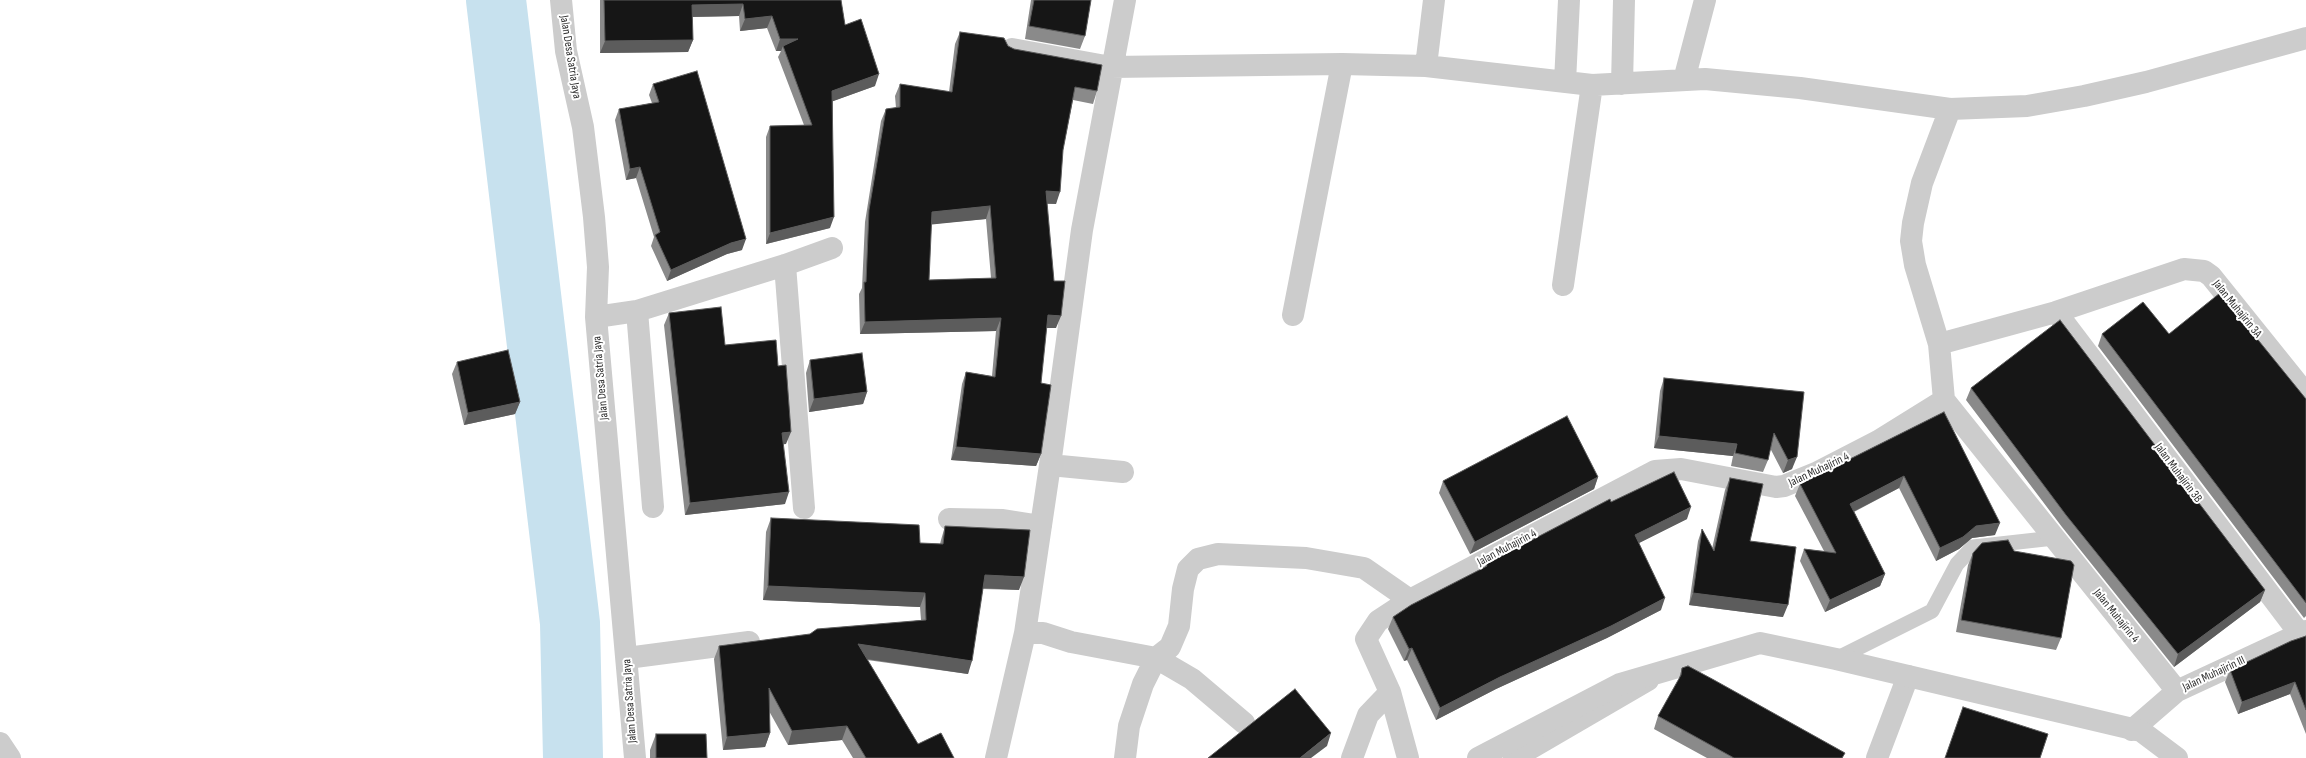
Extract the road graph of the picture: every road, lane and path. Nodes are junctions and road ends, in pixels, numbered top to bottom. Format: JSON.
{"nodes":[{"id":1,"x":561,"y":0,"type":"edge"},
{"id":2,"x":1124,"y":0,"type":"edge"},
{"id":3,"x":1434,"y":0,"type":"edge"},
{"id":4,"x":1569,"y":0,"type":"edge"},
{"id":5,"x":1624,"y":0,"type":"edge"},
{"id":6,"x":1705,"y":0,"type":"edge"},
{"id":7,"x":2306,"y":38,"type":"edge"},
{"id":8,"x":1012,"y":49,"type":"edge"},
{"id":9,"x":1342,"y":64,"type":"junction"},
{"id":10,"x":1426,"y":66,"type":"junction"},
{"id":11,"x":1111,"y":67,"type":"junction"},
{"id":12,"x":1684,"y":80,"type":"junction"},
{"id":13,"x":1565,"y":82,"type":"junction"},
{"id":14,"x":1622,"y":84,"type":"junction"},
{"id":15,"x":1592,"y":85,"type":"junction"},
{"id":16,"x":1950,"y":109,"type":"junction"},
{"id":17,"x":832,"y":248,"type":"dead end"},
{"id":18,"x":785,"y":265,"type":"junction"},
{"id":19,"x":1563,"y":285,"type":"dead end"},
{"id":20,"x":637,"y":311,"type":"junction"},
{"id":21,"x":2056,"y":312,"type":"junction"},
{"id":22,"x":1293,"y":315,"type":"dead end"},
{"id":23,"x":596,"y":317,"type":"junction"},
{"id":24,"x":1939,"y":344,"type":"junction"},
{"id":25,"x":2306,"y":394,"type":"edge"},
{"id":26,"x":1944,"y":400,"type":"junction"},
{"id":27,"x":1050,"y":465,"type":"junction"},
{"id":28,"x":1124,"y":472,"type":"dead end"},
{"id":29,"x":653,"y":507,"type":"dead end"},
{"id":30,"x":804,"y":508,"type":"dead end"},
{"id":31,"x":950,"y":519,"type":"dead end"},
{"id":32,"x":1041,"y":526,"type":"junction"},
{"id":33,"x":2054,"y":538,"type":"junction"},
{"id":34,"x":1410,"y":600,"type":"junction"},
{"id":35,"x":2303,"y":632,"type":"edge"},
{"id":36,"x":1025,"y":633,"type":"junction"},
{"id":37,"x":772,"y":639,"type":"edge"},
{"id":38,"x":627,"y":658,"type":"junction"},
{"id":39,"x":1156,"y":658,"type":"junction"},
{"id":40,"x":1836,"y":659,"type":"junction"},
{"id":41,"x":1668,"y":669,"type":"junction"},
{"id":42,"x":1908,"y":676,"type":"junction"},
{"id":43,"x":2177,"y":691,"type":"junction"},
{"id":44,"x":1390,"y":692,"type":"junction"},
{"id":45,"x":1244,"y":723,"type":"dead end"},
{"id":46,"x":2132,"y":730,"type":"junction"},
{"id":47,"x":0,"y":743,"type":"edge"},
{"id":48,"x":10,"y":758,"type":"edge"},
{"id":49,"x":635,"y":758,"type":"edge"},
{"id":50,"x":996,"y":758,"type":"edge"},
{"id":51,"x":1124,"y":758,"type":"edge"},
{"id":52,"x":1352,"y":758,"type":"edge"},
{"id":53,"x":1408,"y":758,"type":"edge"},
{"id":54,"x":1478,"y":758,"type":"edge"},
{"id":55,"x":1514,"y":758,"type":"edge"},
{"id":56,"x":1877,"y":758,"type":"edge"},
{"id":57,"x":2177,"y":758,"type":"edge"}],
"edges":[{"from":1,"to":23,"type":"street","name":"Jalan Desa Satria Jaya"},
{"from":2,"to":11,"type":"street"},
{"from":3,"to":10,"type":"street"},
{"from":4,"to":13,"type":"street"},
{"from":5,"to":14,"type":"street"},
{"from":6,"to":12,"type":"street"},
{"from":7,"to":16,"type":"street"},
{"from":8,"to":11,"type":"street"},
{"from":9,"to":10,"type":"street"},
{"from":9,"to":11,"type":"street"},
{"from":9,"to":22,"type":"street"},
{"from":10,"to":13,"type":"street"},
{"from":11,"to":27,"type":"street"},
{"from":12,"to":14,"type":"street"},
{"from":12,"to":16,"type":"street"},
{"from":13,"to":15,"type":"street"},
{"from":14,"to":15,"type":"street"},
{"from":15,"to":19,"type":"street"},
{"from":16,"to":24,"type":"street"},
{"from":17,"to":18,"type":"street"},
{"from":18,"to":20,"type":"street"},
{"from":18,"to":30,"type":"street"},
{"from":20,"to":23,"type":"street"},
{"from":20,"to":29,"type":"street"},
{"from":21,"to":24,"type":"street","name":"Jalan Muhajirin 3A"},
{"from":21,"to":25,"type":"street","name":"Jalan Muhajirin 3A"},
{"from":21,"to":35,"type":"street","name":"Jalan Muhajirin 3B"},
{"from":23,"to":38,"type":"street","name":"Jalan Desa Satria Jaya"},
{"from":24,"to":26,"type":"street"},
{"from":26,"to":33,"type":"street","name":"Jalan Muhajirin 4"},
{"from":26,"to":34,"type":"street","name":"Jalan Muhajirin 4"},
{"from":27,"to":28,"type":"street"},
{"from":27,"to":32,"type":"street"},
{"from":31,"to":32,"type":"street"},
{"from":32,"to":36,"type":"street"},
{"from":33,"to":40,"type":"lane"},
{"from":33,"to":43,"type":"street","name":"Jalan Muhajirin 4"},
{"from":34,"to":39,"type":"street"},
{"from":34,"to":44,"type":"street","name":"Jalan Muhajirin 4"},
{"from":35,"to":43,"type":"street","name":"Jalan Muhajirin III"},
{"from":36,"to":39,"type":"street"},
{"from":36,"to":50,"type":"street"},
{"from":37,"to":38,"type":"street"},
{"from":38,"to":49,"type":"street","name":"Jalan Desa Satria Jaya"},
{"from":39,"to":45,"type":"street"},
{"from":39,"to":51,"type":"street"},
{"from":40,"to":41,"type":"street"},
{"from":40,"to":42,"type":"street"},
{"from":41,"to":54,"type":"street"},
{"from":41,"to":55,"type":"street"},
{"from":42,"to":46,"type":"street"},
{"from":42,"to":56,"type":"street"},
{"from":43,"to":46,"type":"street","name":"Jalan Muhajirin III"},
{"from":44,"to":52,"type":"street"},
{"from":44,"to":53,"type":"street"},
{"from":46,"to":57,"type":"street"},
{"from":47,"to":48,"type":"street"}]}
